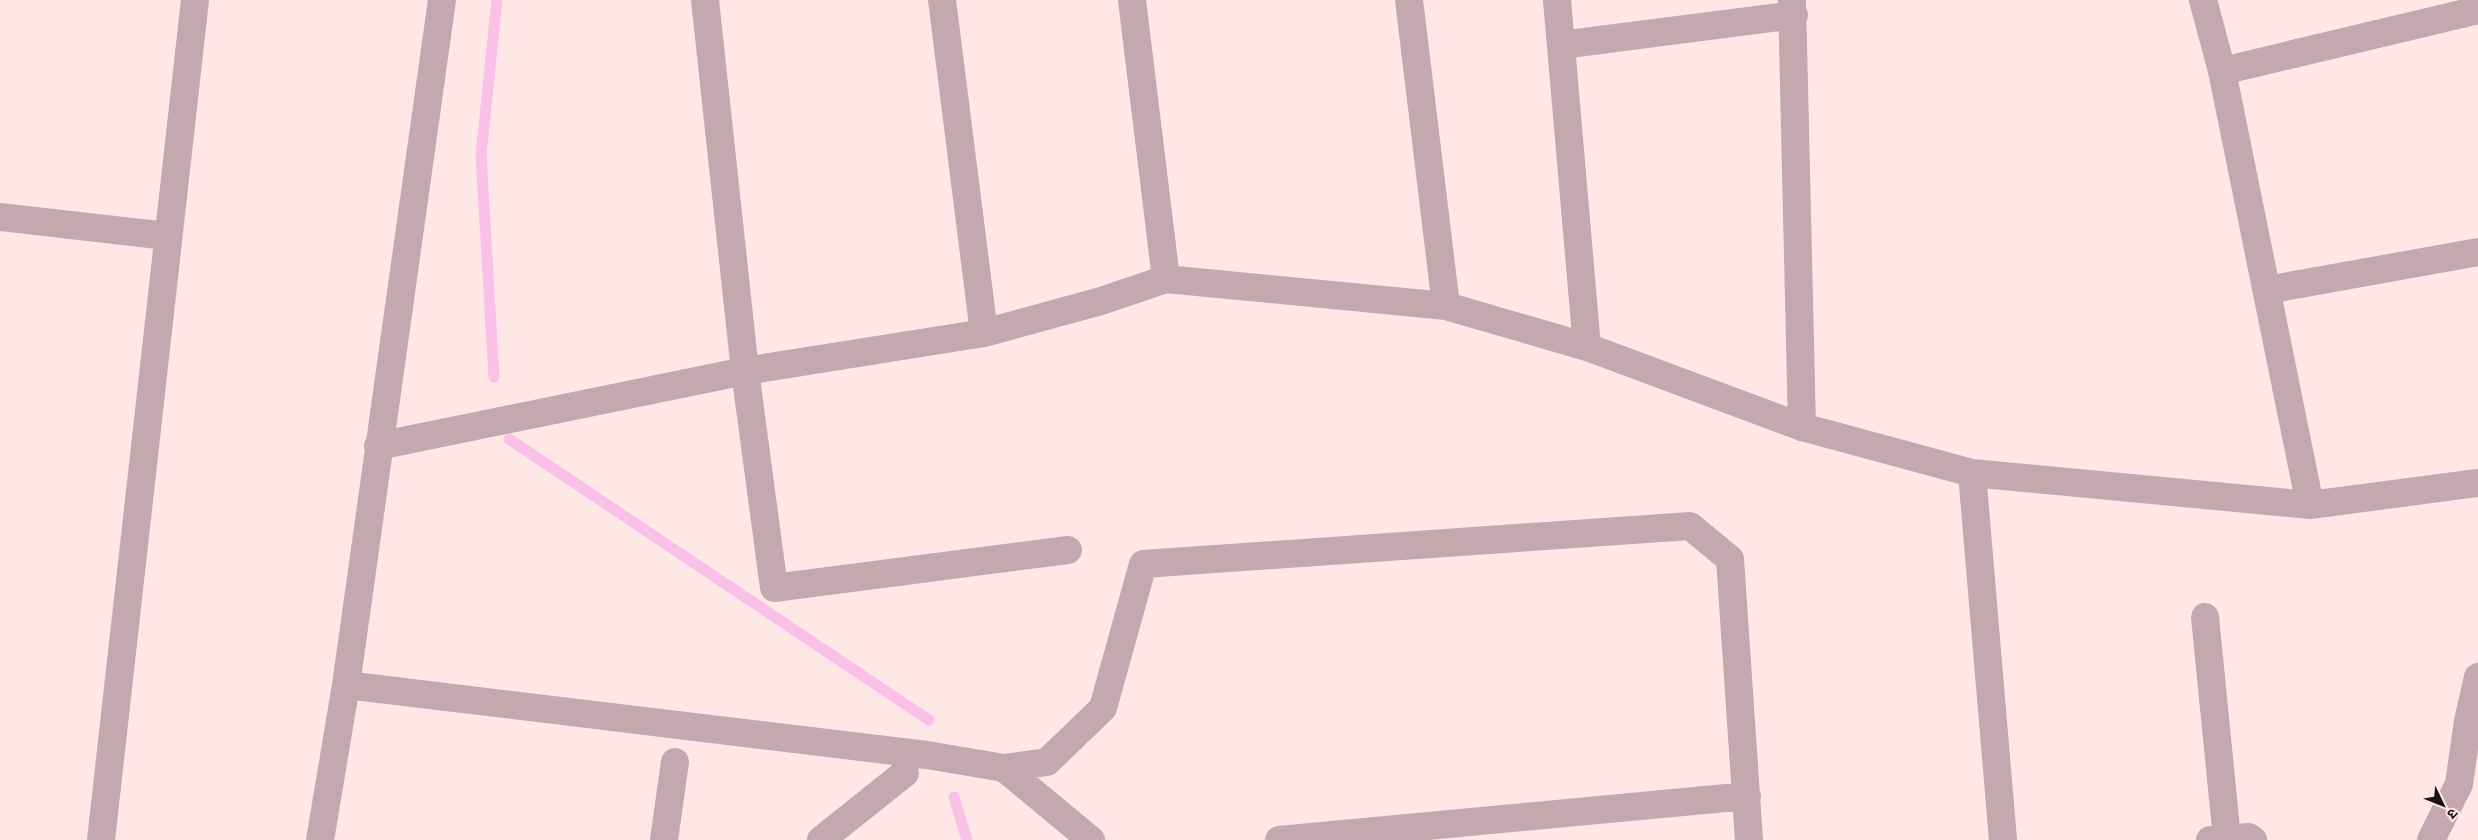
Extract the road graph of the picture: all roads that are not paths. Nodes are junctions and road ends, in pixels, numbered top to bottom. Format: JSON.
{"nodes":[{"id":1,"x":194,"y":0,"type":"edge"},
{"id":2,"x":442,"y":0,"type":"edge"},
{"id":3,"x":705,"y":0,"type":"edge"},
{"id":4,"x":942,"y":0,"type":"edge"},
{"id":5,"x":1132,"y":0,"type":"edge"},
{"id":6,"x":1409,"y":0,"type":"edge"},
{"id":7,"x":1557,"y":0,"type":"edge"},
{"id":8,"x":2203,"y":0,"type":"edge"},
{"id":9,"x":1793,"y":8,"type":"edge"},
{"id":10,"x":2478,"y":10,"type":"edge"},
{"id":11,"x":1561,"y":45,"type":"junction"},
{"id":12,"x":2222,"y":71,"type":"junction"},
{"id":13,"x":0,"y":217,"type":"edge"},
{"id":14,"x":167,"y":236,"type":"junction"},
{"id":15,"x":2478,"y":252,"type":"edge"},
{"id":16,"x":1166,"y":279,"type":"junction"},
{"id":17,"x":2267,"y":290,"type":"junction"},
{"id":18,"x":1446,"y":306,"type":"junction"},
{"id":19,"x":984,"y":333,"type":"junction"},
{"id":20,"x":1588,"y":347,"type":"junction"},
{"id":21,"x":745,"y":371,"type":"junction"},
{"id":22,"x":1802,"y":427,"type":"junction"},
{"id":23,"x":378,"y":446,"type":"junction"},
{"id":24,"x":1972,"y":473,"type":"junction"},
{"id":25,"x":2478,"y":483,"type":"edge"},
{"id":26,"x":2310,"y":505,"type":"junction"},
{"id":27,"x":1068,"y":550,"type":"dead end"},
{"id":28,"x":2205,"y":617,"type":"dead end"},
{"id":29,"x":2478,"y":677,"type":"edge"},
{"id":30,"x":346,"y":685,"type":"junction"},
{"id":31,"x":2473,"y":722,"type":"edge"},
{"id":32,"x":674,"y":762,"type":"dead end"},
{"id":33,"x":1004,"y":768,"type":"junction"},
{"id":34,"x":905,"y":773,"type":"dead end"},
{"id":35,"x":1747,"y":796,"type":"junction"},
{"id":36,"x":101,"y":840,"type":"edge"},
{"id":37,"x":320,"y":840,"type":"edge"},
{"id":38,"x":664,"y":840,"type":"edge"},
{"id":39,"x":821,"y":840,"type":"edge"},
{"id":40,"x":1091,"y":840,"type":"edge"},
{"id":41,"x":1279,"y":840,"type":"edge"},
{"id":42,"x":1749,"y":840,"type":"edge"},
{"id":43,"x":2003,"y":840,"type":"edge"},
{"id":44,"x":2229,"y":840,"type":"edge"},
{"id":45,"x":2431,"y":840,"type":"edge"}],
"edges":[{"from":1,"to":14,"type":"street"},
{"from":2,"to":23,"type":"street"},
{"from":3,"to":21,"type":"street"},
{"from":4,"to":19,"type":"street"},
{"from":5,"to":16,"type":"street"},
{"from":6,"to":18,"type":"street"},
{"from":7,"to":11,"type":"street"},
{"from":8,"to":12,"type":"street"},
{"from":9,"to":11,"type":"street"},
{"from":9,"to":22,"type":"street"},
{"from":10,"to":12,"type":"street"},
{"from":11,"to":20,"type":"street"},
{"from":12,"to":17,"type":"street"},
{"from":13,"to":14,"type":"street"},
{"from":14,"to":36,"type":"street"},
{"from":15,"to":17,"type":"street"},
{"from":16,"to":18,"type":"street"},
{"from":16,"to":19,"type":"street"},
{"from":17,"to":26,"type":"street"},
{"from":18,"to":20,"type":"street"},
{"from":19,"to":21,"type":"street"},
{"from":20,"to":22,"type":"street"},
{"from":21,"to":23,"type":"street"},
{"from":21,"to":27,"type":"street"},
{"from":22,"to":24,"type":"street"},
{"from":23,"to":30,"type":"street"},
{"from":24,"to":26,"type":"street"},
{"from":24,"to":43,"type":"street"},
{"from":25,"to":26,"type":"street"},
{"from":28,"to":44,"type":"street"},
{"from":29,"to":31,"type":"street"},
{"from":30,"to":33,"type":"street"},
{"from":30,"to":37,"type":"street"},
{"from":31,"to":45,"type":"street"},
{"from":32,"to":38,"type":"street"},
{"from":33,"to":35,"type":"street"},
{"from":33,"to":40,"type":"street"},
{"from":34,"to":39,"type":"street"},
{"from":35,"to":41,"type":"street"},
{"from":35,"to":42,"type":"street"}]}
